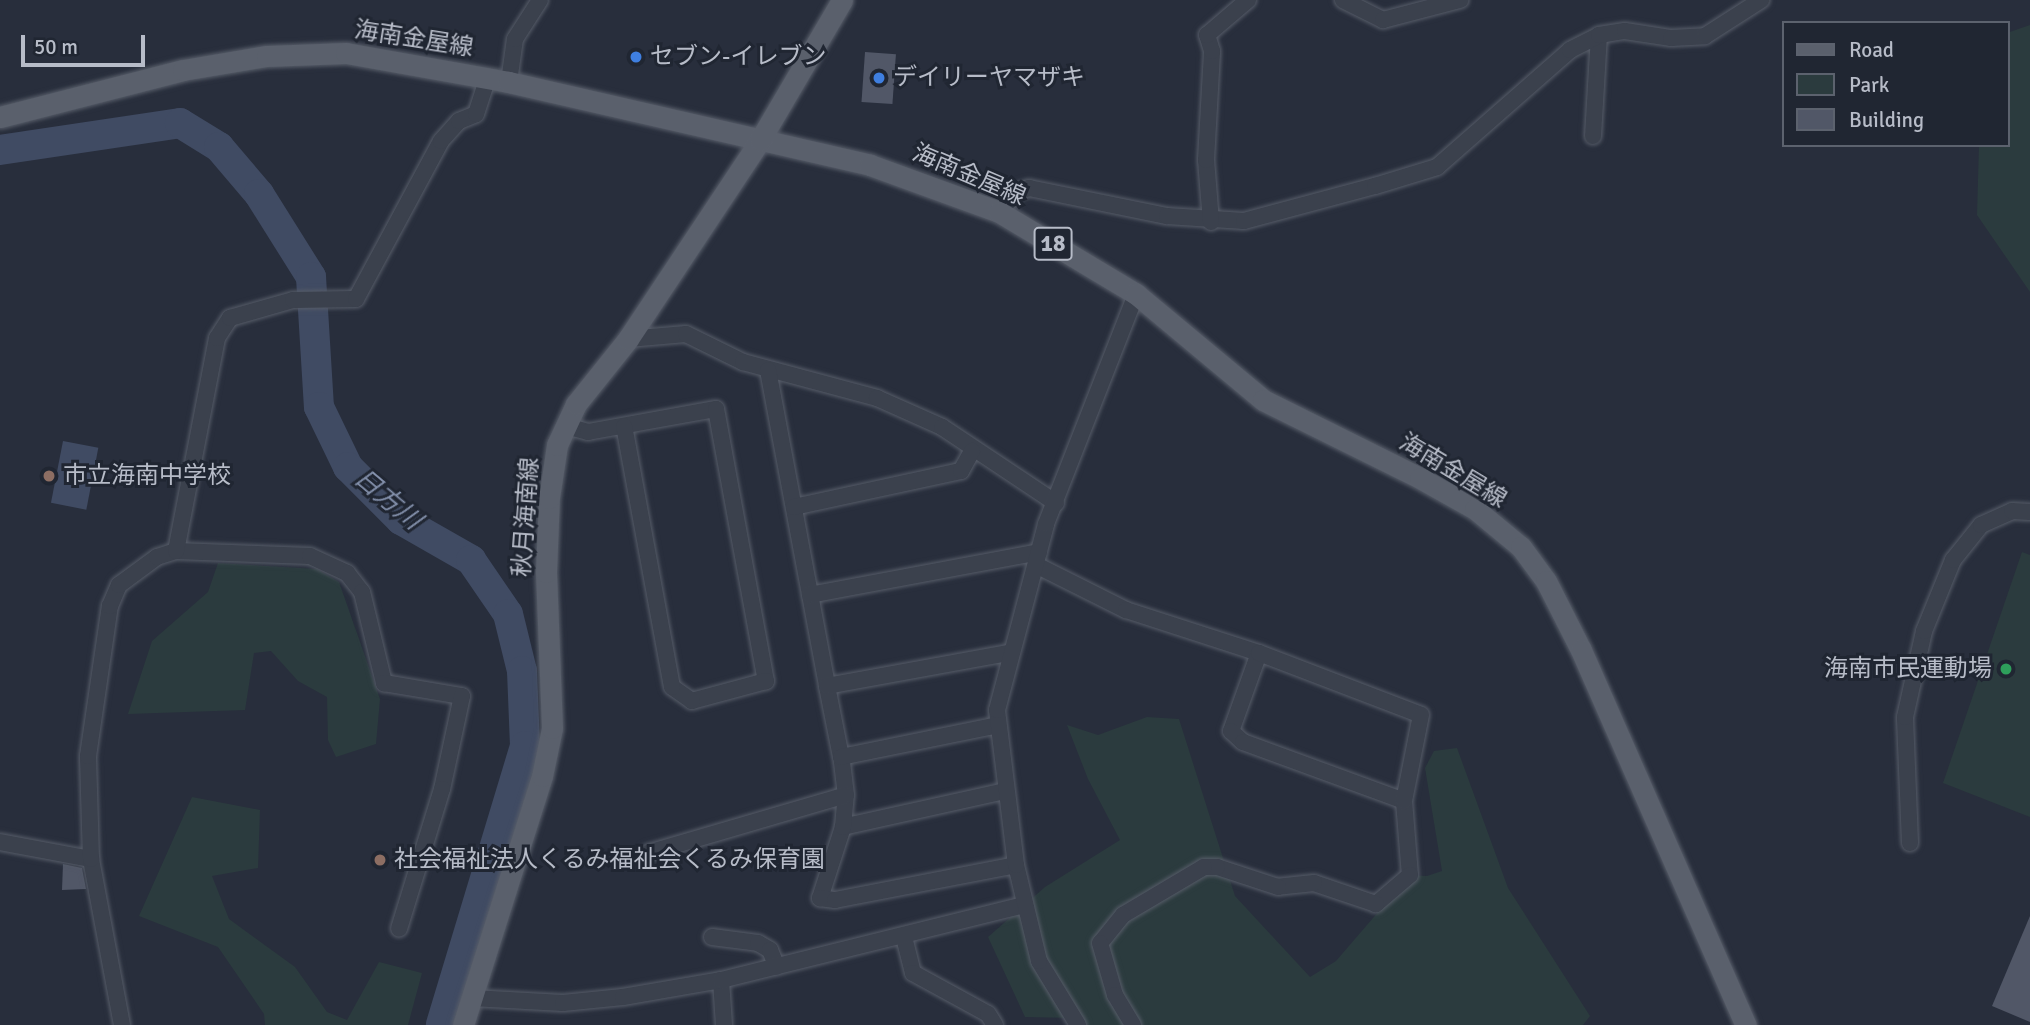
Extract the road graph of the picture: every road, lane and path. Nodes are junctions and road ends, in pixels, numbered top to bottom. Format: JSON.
{"nodes":[{"id":1,"x":540,"y":0,"type":"edge"},
{"id":2,"x":842,"y":0,"type":"edge"},
{"id":3,"x":1248,"y":0,"type":"edge"},
{"id":4,"x":1343,"y":0,"type":"edge"},
{"id":5,"x":1460,"y":0,"type":"edge"},
{"id":6,"x":1761,"y":0,"type":"edge"},
{"id":7,"x":1599,"y":35,"type":"junction"},
{"id":8,"x":498,"y":80,"type":"junction"},
{"id":9,"x":0,"y":117,"type":"edge"},
{"id":10,"x":1593,"y":136,"type":"dead end"},
{"id":11,"x":760,"y":139,"type":"junction"},
{"id":12,"x":999,"y":212,"type":"junction"},
{"id":13,"x":1211,"y":222,"type":"junction"},
{"id":14,"x":1136,"y":294,"type":"junction"},
{"id":15,"x":628,"y":339,"type":"junction"},
{"id":16,"x":768,"y":370,"type":"junction"},
{"id":17,"x":566,"y":426,"type":"junction"},
{"id":18,"x":624,"y":426,"type":"junction"},
{"id":19,"x":972,"y":451,"type":"junction"},
{"id":20,"x":1056,"y":503,"type":"junction"},
{"id":21,"x":794,"y":507,"type":"junction"},
{"id":22,"x":2030,"y":512,"type":"edge"},
{"id":23,"x":176,"y":551,"type":"junction"},
{"id":24,"x":1037,"y":558,"type":"junction"},
{"id":25,"x":810,"y":595,"type":"junction"},
{"id":26,"x":1009,"y":653,"type":"junction"},
{"id":27,"x":1259,"y":653,"type":"junction"},
{"id":28,"x":827,"y":686,"type":"junction"},
{"id":29,"x":998,"y":725,"type":"junction"},
{"id":30,"x":841,"y":757,"type":"junction"},
{"id":31,"x":1005,"y":791,"type":"junction"},
{"id":32,"x":846,"y":795,"type":"junction"},
{"id":33,"x":1404,"y":801,"type":"junction"},
{"id":34,"x":843,"y":827,"type":"junction"},
{"id":35,"x":0,"y":842,"type":"edge"},
{"id":36,"x":1910,"y":843,"type":"dead end"},
{"id":37,"x":648,"y":853,"type":"dead end"},
{"id":38,"x":91,"y":859,"type":"junction"},
{"id":39,"x":1016,"y":865,"type":"junction"},
{"id":40,"x":1025,"y":905,"type":"junction"},
{"id":41,"x":399,"y":929,"type":"dead end"},
{"id":42,"x":712,"y":937,"type":"dead end"},
{"id":43,"x":904,"y":937,"type":"junction"},
{"id":44,"x":777,"y":967,"type":"junction"},
{"id":45,"x":721,"y":980,"type":"junction"},
{"id":46,"x":472,"y":998,"type":"junction"},
{"id":47,"x":122,"y":1025,"type":"edge"},
{"id":48,"x":463,"y":1025,"type":"edge"},
{"id":49,"x":724,"y":1025,"type":"edge"},
{"id":50,"x":995,"y":1025,"type":"edge"},
{"id":51,"x":1078,"y":1025,"type":"edge"},
{"id":52,"x":1133,"y":1025,"type":"edge"},
{"id":53,"x":1745,"y":1025,"type":"edge"}],
"edges":[{"from":1,"to":8,"type":"street"},
{"from":2,"to":11,"type":"main road","name":"秋月海南線"},
{"from":3,"to":13,"type":"street"},
{"from":4,"to":5,"type":"street"},
{"from":6,"to":7,"type":"street"},
{"from":7,"to":10,"type":"street"},
{"from":7,"to":13,"type":"street"},
{"from":8,"to":9,"type":"main road","name":"海南金屋線","number":"18"},
{"from":8,"to":11,"type":"main road","name":"海南金屋線","number":"18"},
{"from":8,"to":23,"type":"street"},
{"from":11,"to":12,"type":"main road","name":"海南金屋線","number":"18"},
{"from":11,"to":15,"type":"main road","name":"秋月海南線"},
{"from":12,"to":13,"type":"street"},
{"from":12,"to":14,"type":"main road","name":"海南金屋線","number":"18"},
{"from":14,"to":20,"type":"street"},
{"from":14,"to":53,"type":"main road","name":"海南金屋線","number":"18"},
{"from":15,"to":16,"type":"street"},
{"from":15,"to":17,"type":"main road","name":"秋月海南線"},
{"from":16,"to":19,"type":"street"},
{"from":16,"to":21,"type":"street"},
{"from":17,"to":18,"type":"street"},
{"from":17,"to":46,"type":"main road","name":"秋月海南線"},
{"from":18,"to":18,"type":"street"},
{"from":19,"to":20,"type":"street"},
{"from":19,"to":21,"type":"street"},
{"from":20,"to":24,"type":"street"},
{"from":21,"to":25,"type":"street"},
{"from":22,"to":36,"type":"street"},
{"from":23,"to":38,"type":"street"},
{"from":23,"to":41,"type":"street"},
{"from":24,"to":25,"type":"street"},
{"from":24,"to":26,"type":"street"},
{"from":24,"to":27,"type":"street"},
{"from":25,"to":28,"type":"street"},
{"from":26,"to":28,"type":"street"},
{"from":26,"to":29,"type":"street"},
{"from":27,"to":33,"type":"street"},
{"from":27,"to":33,"type":"street"},
{"from":28,"to":30,"type":"street"},
{"from":29,"to":30,"type":"street"},
{"from":29,"to":31,"type":"street"},
{"from":30,"to":32,"type":"street"},
{"from":31,"to":34,"type":"street"},
{"from":31,"to":39,"type":"street"},
{"from":32,"to":34,"type":"street"},
{"from":32,"to":37,"type":"street"},
{"from":33,"to":52,"type":"street"},
{"from":34,"to":39,"type":"street"},
{"from":35,"to":38,"type":"street"},
{"from":38,"to":47,"type":"street"},
{"from":39,"to":40,"type":"street"},
{"from":40,"to":43,"type":"street"},
{"from":40,"to":51,"type":"street"},
{"from":42,"to":44,"type":"street"},
{"from":43,"to":44,"type":"street"},
{"from":43,"to":50,"type":"street"},
{"from":44,"to":45,"type":"street"},
{"from":45,"to":46,"type":"street"},
{"from":45,"to":49,"type":"street"},
{"from":46,"to":48,"type":"main road","name":"秋月海南線"}]}
